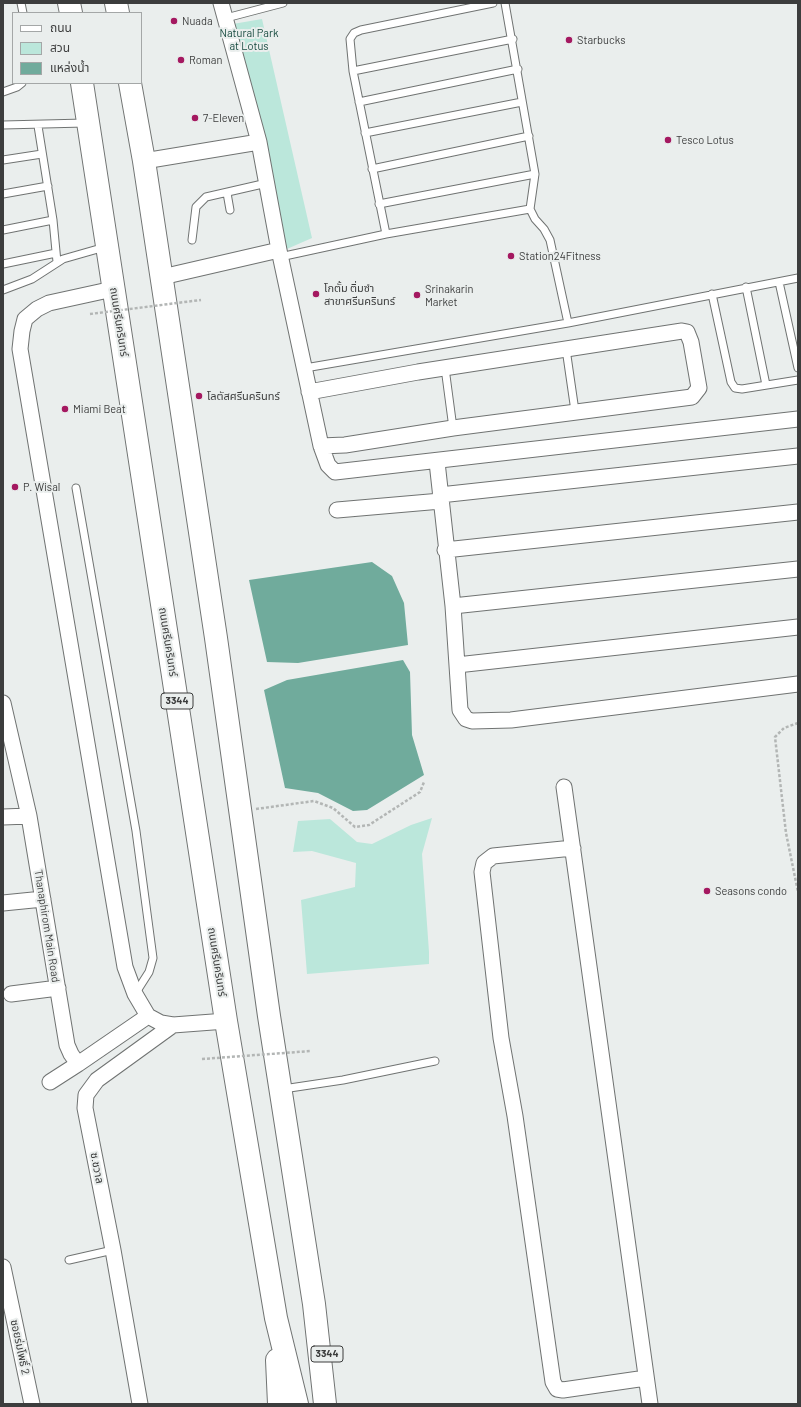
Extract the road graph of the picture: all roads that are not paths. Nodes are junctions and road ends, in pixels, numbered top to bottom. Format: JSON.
{"nodes":[{"id":1,"x":221,"y":3,"type":"edge"},
{"id":2,"x":283,"y":3,"type":"edge"},
{"id":3,"x":493,"y":3,"type":"edge"},
{"id":4,"x":506,"y":3,"type":"edge"},
{"id":5,"x":226,"y":18,"type":"junction"},
{"id":6,"x":512,"y":39,"type":"junction"},
{"id":7,"x":518,"y":69,"type":"junction"},
{"id":8,"x":353,"y":71,"type":"junction"},
{"id":9,"x":21,"y":84,"type":"edge"},
{"id":10,"x":82,"y":84,"type":"edge"},
{"id":11,"x":130,"y":84,"type":"edge"},
{"id":12,"x":3,"y":92,"type":"edge"},
{"id":13,"x":359,"y":102,"type":"junction"},
{"id":14,"x":522,"y":102,"type":"junction"},
{"id":15,"x":88,"y":123,"type":"junction"},
{"id":16,"x":3,"y":125,"type":"edge"},
{"id":17,"x":38,"y":126,"type":"junction"},
{"id":18,"x":365,"y":133,"type":"junction"},
{"id":19,"x":529,"y":136,"type":"junction"},
{"id":20,"x":259,"y":142,"type":"junction"},
{"id":21,"x":42,"y":154,"type":"junction"},
{"id":22,"x":3,"y":160,"type":"edge"},
{"id":23,"x":144,"y":161,"type":"junction"},
{"id":24,"x":372,"y":170,"type":"junction"},
{"id":25,"x":535,"y":174,"type":"junction"},
{"id":26,"x":266,"y":184,"type":"junction"},
{"id":27,"x":48,"y":186,"type":"junction"},
{"id":28,"x":227,"y":193,"type":"junction"},
{"id":29,"x":3,"y":194,"type":"edge"},
{"id":30,"x":380,"y":204,"type":"junction"},
{"id":31,"x":530,"y":209,"type":"junction"},
{"id":32,"x":230,"y":210,"type":"dead end"},
{"id":33,"x":53,"y":220,"type":"junction"},
{"id":34,"x":3,"y":230,"type":"edge"},
{"id":35,"x":386,"y":234,"type":"junction"},
{"id":36,"x":192,"y":240,"type":"dead end"},
{"id":37,"x":107,"y":247,"type":"junction"},
{"id":38,"x":56,"y":253,"type":"junction"},
{"id":39,"x":279,"y":253,"type":"junction"},
{"id":40,"x":57,"y":262,"type":"junction"},
{"id":41,"x":3,"y":264,"type":"edge"},
{"id":42,"x":162,"y":277,"type":"junction"},
{"id":43,"x":798,"y":278,"type":"edge"},
{"id":44,"x":779,"y":282,"type":"junction"},
{"id":45,"x":746,"y":287,"type":"junction"},
{"id":46,"x":114,"y":289,"type":"junction"},
{"id":47,"x":3,"y":290,"type":"edge"},
{"id":48,"x":712,"y":294,"type":"junction"},
{"id":49,"x":568,"y":323,"type":"junction"},
{"id":50,"x":566,"y":349,"type":"junction"},
{"id":51,"x":305,"y":368,"type":"junction"},
{"id":52,"x":445,"y":368,"type":"junction"},
{"id":53,"x":798,"y":368,"type":"edge"},
{"id":54,"x":798,"y":380,"type":"edge"},
{"id":55,"x":766,"y":385,"type":"junction"},
{"id":56,"x":309,"y":392,"type":"junction"},
{"id":57,"x":575,"y":411,"type":"junction"},
{"id":58,"x":798,"y":419,"type":"edge"},
{"id":59,"x":453,"y":428,"type":"junction"},
{"id":60,"x":321,"y":446,"type":"junction"},
{"id":61,"x":798,"y":456,"type":"edge"},
{"id":62,"x":437,"y":462,"type":"junction"},
{"id":63,"x":76,"y":488,"type":"dead end"},
{"id":64,"x":440,"y":498,"type":"junction"},
{"id":65,"x":337,"y":510,"type":"dead end"},
{"id":66,"x":798,"y":512,"type":"edge"},
{"id":67,"x":445,"y":550,"type":"junction"},
{"id":68,"x":798,"y":569,"type":"edge"},
{"id":69,"x":453,"y":606,"type":"junction"},
{"id":70,"x":798,"y":627,"type":"edge"},
{"id":71,"x":457,"y":665,"type":"junction"},
{"id":72,"x":798,"y":684,"type":"edge"},
{"id":73,"x":3,"y":703,"type":"edge"},
{"id":74,"x":5,"y":726,"type":"edge"},
{"id":75,"x":564,"y":787,"type":"dead end"},
{"id":76,"x":28,"y":816,"type":"junction"},
{"id":77,"x":3,"y":817,"type":"edge"},
{"id":78,"x":572,"y":848,"type":"junction"},
{"id":79,"x":43,"y":899,"type":"junction"},
{"id":80,"x":3,"y":903,"type":"edge"},
{"id":81,"x":58,"y":988,"type":"junction"},
{"id":82,"x":11,"y":994,"type":"dead end"},
{"id":83,"x":135,"y":994,"type":"junction"},
{"id":84,"x":148,"y":1016,"type":"junction"},
{"id":85,"x":226,"y":1021,"type":"junction"},
{"id":86,"x":173,"y":1025,"type":"junction"},
{"id":87,"x":435,"y":1061,"type":"dead end"},
{"id":88,"x":78,"y":1064,"type":"junction"},
{"id":89,"x":50,"y":1082,"type":"dead end"},
{"id":90,"x":280,"y":1090,"type":"junction"},
{"id":91,"x":113,"y":1250,"type":"junction"},
{"id":92,"x":69,"y":1260,"type":"dead end"},
{"id":93,"x":3,"y":1267,"type":"edge"},
{"id":94,"x":6,"y":1295,"type":"edge"},
{"id":95,"x":314,"y":1304,"type":"junction"},
{"id":96,"x":276,"y":1318,"type":"junction"},
{"id":97,"x":646,"y":1378,"type":"junction"},
{"id":98,"x":32,"y":1404,"type":"edge"},
{"id":99,"x":140,"y":1404,"type":"edge"},
{"id":100,"x":279,"y":1404,"type":"edge"},
{"id":101,"x":297,"y":1404,"type":"edge"},
{"id":102,"x":326,"y":1404,"type":"edge"},
{"id":103,"x":337,"y":1404,"type":"edge"},
{"id":104,"x":650,"y":1404,"type":"edge"}],
"edges":[{"from":1,"to":5,"type":"street"},
{"from":2,"to":5,"type":"lane"},
{"from":3,"to":8,"type":"lane"},
{"from":4,"to":6,"type":"lane"},
{"from":5,"to":20,"type":"street"},
{"from":6,"to":7,"type":"lane"},
{"from":6,"to":8,"type":"lane"},
{"from":7,"to":13,"type":"lane"},
{"from":7,"to":14,"type":"lane"},
{"from":8,"to":13,"type":"lane"},
{"from":9,"to":12,"type":"lane"},
{"from":10,"to":15,"type":"main road","name":"ถนนศรีนครินทร์","number":"3344"},
{"from":11,"to":23,"type":"main road","number":"3344"},
{"from":13,"to":18,"type":"lane"},
{"from":14,"to":18,"type":"lane"},
{"from":14,"to":19,"type":"lane"},
{"from":15,"to":17,"type":"lane"},
{"from":15,"to":37,"type":"main road","name":"ถนนศรีนครินทร์","number":"3344"},
{"from":16,"to":17,"type":"lane"},
{"from":17,"to":21,"type":"lane"},
{"from":18,"to":24,"type":"lane"},
{"from":19,"to":24,"type":"lane"},
{"from":19,"to":25,"type":"lane"},
{"from":20,"to":23,"type":"street"},
{"from":20,"to":26,"type":"street"},
{"from":21,"to":22,"type":"lane"},
{"from":21,"to":27,"type":"lane"},
{"from":23,"to":42,"type":"main road","number":"3344"},
{"from":24,"to":30,"type":"lane"},
{"from":25,"to":30,"type":"lane"},
{"from":25,"to":31,"type":"lane"},
{"from":26,"to":28,"type":"lane"},
{"from":26,"to":39,"type":"street"},
{"from":27,"to":29,"type":"lane"},
{"from":27,"to":33,"type":"lane"},
{"from":28,"to":32,"type":"lane"},
{"from":28,"to":36,"type":"lane"},
{"from":30,"to":35,"type":"lane"},
{"from":31,"to":35,"type":"lane"},
{"from":31,"to":49,"type":"lane"},
{"from":33,"to":34,"type":"lane"},
{"from":33,"to":38,"type":"lane"},
{"from":35,"to":39,"type":"lane"},
{"from":37,"to":40,"type":"lane"},
{"from":37,"to":46,"type":"main road","name":"ถนนศรีนครินทร์","number":"3344"},
{"from":38,"to":40,"type":"lane"},
{"from":38,"to":41,"type":"lane"},
{"from":39,"to":42,"type":"street"},
{"from":39,"to":51,"type":"street"},
{"from":40,"to":47,"type":"lane"},
{"from":42,"to":90,"type":"main road","number":"3344"},
{"from":43,"to":44,"type":"lane"},
{"from":44,"to":45,"type":"lane"},
{"from":44,"to":53,"type":"lane"},
{"from":45,"to":48,"type":"lane"},
{"from":45,"to":55,"type":"lane"},
{"from":46,"to":83,"type":"street"},
{"from":46,"to":85,"type":"main road","name":"ถนนศรีนครินทร์","number":"3344"},
{"from":48,"to":49,"type":"lane"},
{"from":48,"to":55,"type":"lane"},
{"from":49,"to":51,"type":"lane"},
{"from":50,"to":52,"type":"street"},
{"from":50,"to":57,"type":"lane"},
{"from":50,"to":57,"type":"street"},
{"from":51,"to":56,"type":"street"},
{"from":52,"to":56,"type":"street"},
{"from":52,"to":59,"type":"lane"},
{"from":54,"to":55,"type":"lane"},
{"from":56,"to":60,"type":"street"},
{"from":57,"to":59,"type":"street"},
{"from":58,"to":62,"type":"street"},
{"from":59,"to":60,"type":"street"},
{"from":60,"to":62,"type":"street"},
{"from":61,"to":64,"type":"street"},
{"from":62,"to":64,"type":"street"},
{"from":63,"to":83,"type":"lane"},
{"from":64,"to":65,"type":"street"},
{"from":64,"to":67,"type":"street"},
{"from":66,"to":67,"type":"street"},
{"from":67,"to":69,"type":"street"},
{"from":68,"to":69,"type":"street"},
{"from":69,"to":71,"type":"street"},
{"from":70,"to":71,"type":"street"},
{"from":71,"to":72,"type":"street"},
{"from":73,"to":74,"type":"street","name":"Thanaphirom Main Road"},
{"from":74,"to":76,"type":"street","name":"Thanaphirom Main Road"},
{"from":75,"to":78,"type":"street"},
{"from":76,"to":77,"type":"street"},
{"from":76,"to":79,"type":"street","name":"Thanaphirom Main Road"},
{"from":78,"to":97,"type":"street"},
{"from":78,"to":97,"type":"street"},
{"from":79,"to":80,"type":"street"},
{"from":79,"to":81,"type":"street","name":"Thanaphirom Main Road"},
{"from":81,"to":82,"type":"street"},
{"from":81,"to":88,"type":"street","name":"Thanaphirom Main Road"},
{"from":83,"to":84,"type":"street"},
{"from":84,"to":86,"type":"street"},
{"from":84,"to":88,"type":"street"},
{"from":85,"to":86,"type":"street"},
{"from":85,"to":96,"type":"main road","name":"ถนนศรีนครินทร์","number":"3344"},
{"from":86,"to":91,"type":"street","name":"ซ.ชวาล"},
{"from":87,"to":90,"type":"lane"},
{"from":88,"to":89,"type":"street"},
{"from":90,"to":95,"type":"main road","number":"3344"},
{"from":91,"to":92,"type":"lane"},
{"from":91,"to":99,"type":"street","name":"ซ.ชวาล"},
{"from":93,"to":94,"type":"street","name":"ซอยร่มโพธิ์ 2"},
{"from":94,"to":98,"type":"street","name":"ซอยร่มโพธิ์ 2"},
{"from":95,"to":102,"type":"main road","number":"3344"},
{"from":95,"to":103,"type":"main road","number":"3344"},
{"from":96,"to":100,"type":"main road","name":"ถนนศรีนครินทร์","number":"3344"},
{"from":96,"to":101,"type":"main road","name":"ถนนศรีนครินทร์","number":"3344"},
{"from":97,"to":104,"type":"street"}]}
